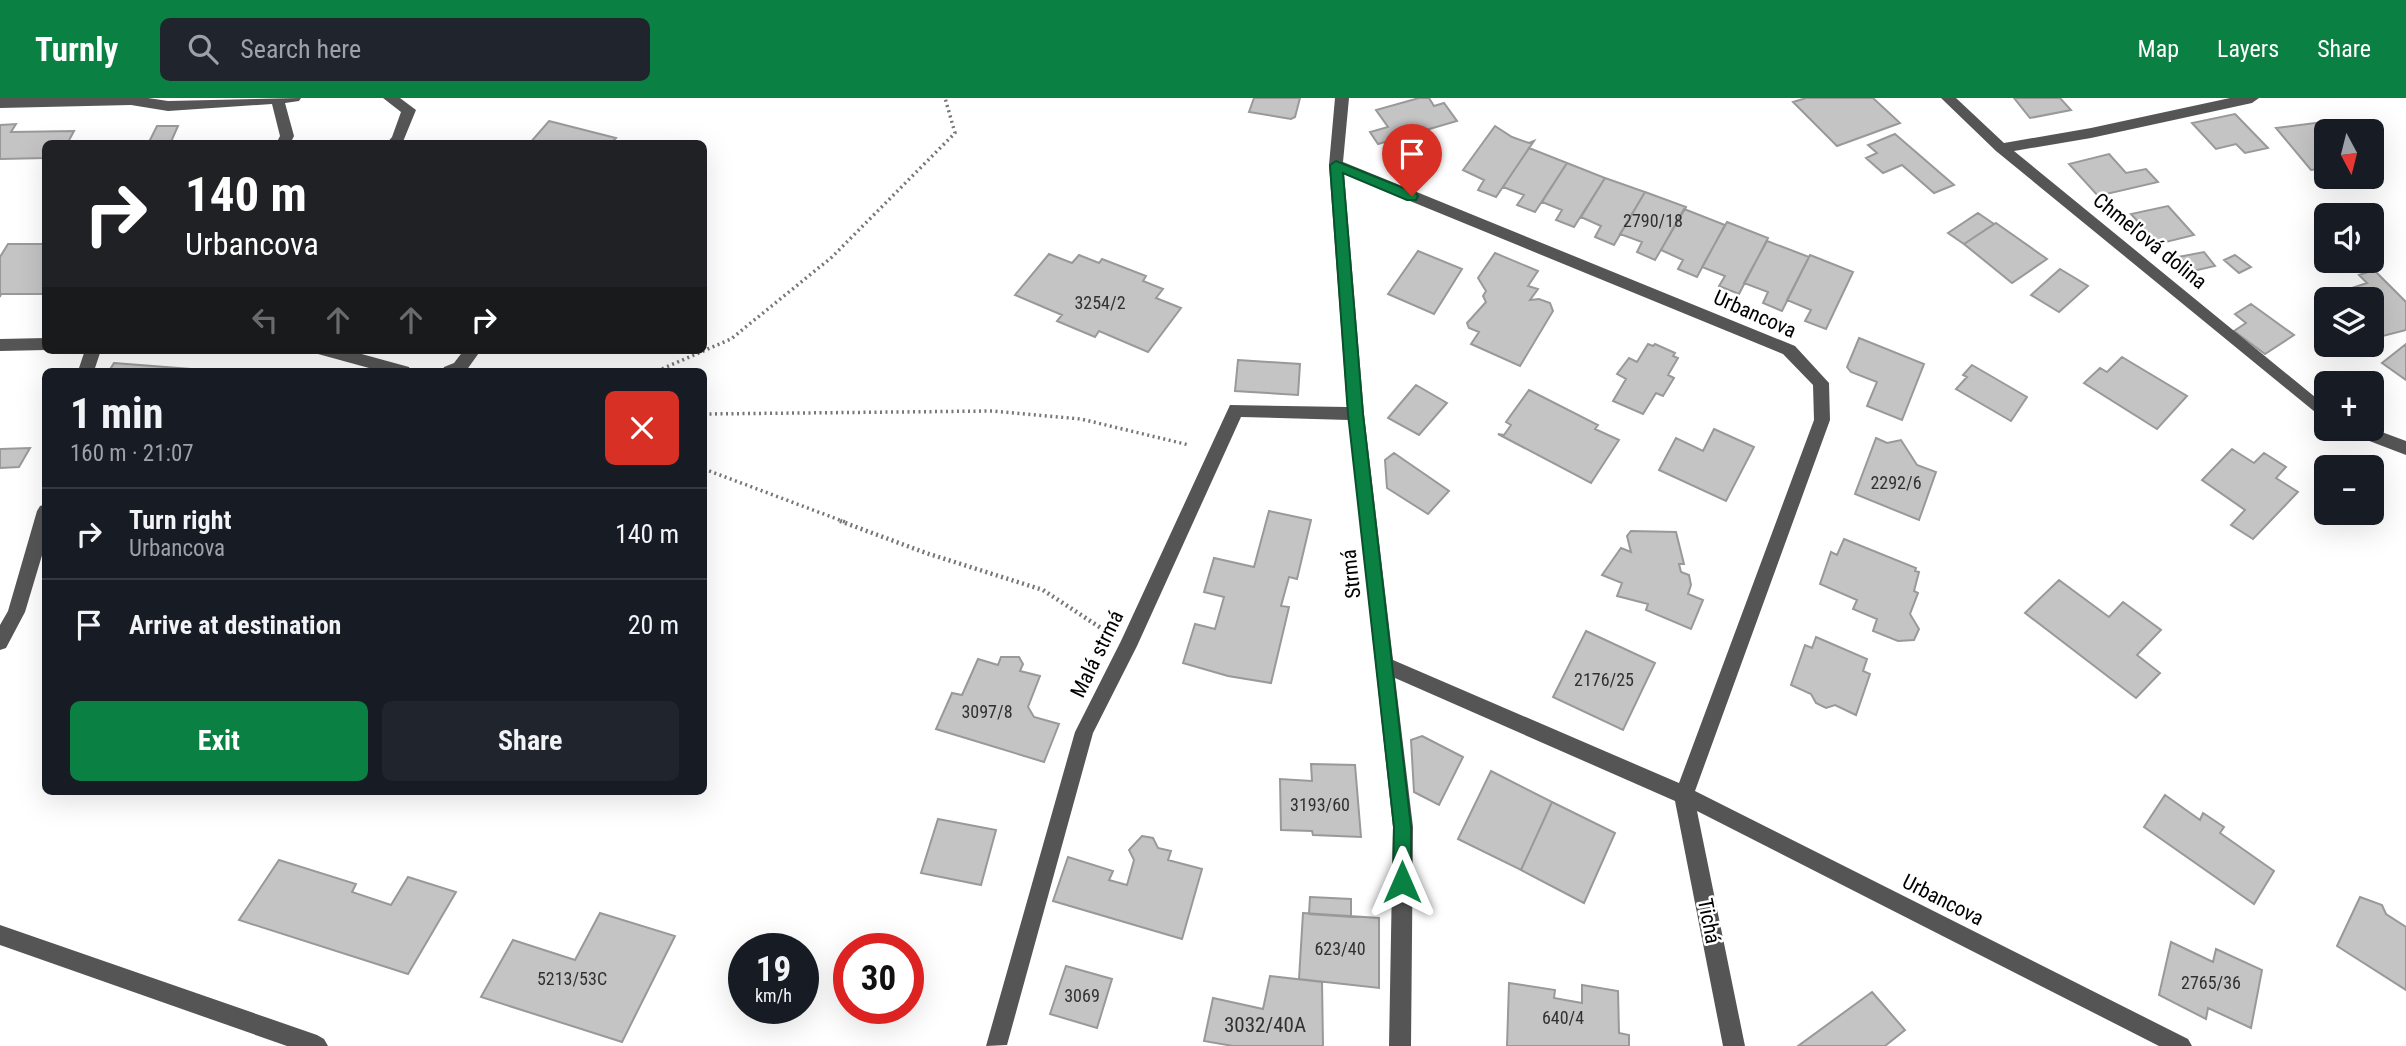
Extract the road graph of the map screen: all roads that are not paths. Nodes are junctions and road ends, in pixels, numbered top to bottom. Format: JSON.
{"nodes":[{"id":1,"x":390,"y":98,"type":"edge"},
{"id":2,"x":1342,"y":98,"type":"edge"},
{"id":3,"x":1948,"y":98,"type":"edge"},
{"id":4,"x":2252,"y":98,"type":"edge"},
{"id":5,"x":283,"y":99,"type":"edge"},
{"id":6,"x":0,"y":103,"type":"edge"},
{"id":7,"x":285,"y":140,"type":"edge"},
{"id":8,"x":397,"y":140,"type":"edge"},
{"id":9,"x":2001,"y":148,"type":"junction"},
{"id":10,"x":1336,"y":165,"type":"junction"},
{"id":11,"x":42,"y":344,"type":"edge"},
{"id":12,"x":0,"y":345,"type":"edge"},
{"id":13,"x":339,"y":354,"type":"edge"},
{"id":14,"x":470,"y":354,"type":"edge"},
{"id":15,"x":392,"y":368,"type":"edge"},
{"id":16,"x":458,"y":368,"type":"edge"},
{"id":17,"x":2314,"y":405,"type":"edge"},
{"id":18,"x":1356,"y":414,"type":"junction"},
{"id":19,"x":2384,"y":439,"type":"edge"},
{"id":20,"x":2406,"y":448,"type":"edge"},
{"id":21,"x":42,"y":524,"type":"edge"},
{"id":22,"x":0,"y":642,"type":"edge"},
{"id":23,"x":1384,"y":665,"type":"junction"},
{"id":24,"x":1684,"y":795,"type":"junction"},
{"id":25,"x":0,"y":935,"type":"edge"},
{"id":26,"x":996,"y":1045,"type":"edge"},
{"id":27,"x":317,"y":1046,"type":"edge"},
{"id":28,"x":1400,"y":1046,"type":"edge"},
{"id":29,"x":1734,"y":1046,"type":"edge"},
{"id":30,"x":2181,"y":1046,"type":"edge"}],
"edges":[{"from":1,"to":8,"type":"street"},
{"from":2,"to":10,"type":"street","name":"Strmá"},
{"from":3,"to":9,"type":"street","name":"Chmeľová dolina"},
{"from":4,"to":9,"type":"street"},
{"from":5,"to":6,"type":"street"},
{"from":5,"to":7,"type":"street"},
{"from":9,"to":17,"type":"street","name":"Chmeľová dolina"},
{"from":10,"to":18,"type":"street","name":"Strmá"},
{"from":10,"to":24,"type":"street","name":"Urbancova"},
{"from":11,"to":12,"type":"street"},
{"from":13,"to":15,"type":"street"},
{"from":14,"to":16,"type":"street"},
{"from":18,"to":23,"type":"street","name":"Strmá"},
{"from":18,"to":26,"type":"street","name":"Malá strmá"},
{"from":19,"to":20,"type":"street"},
{"from":21,"to":22,"type":"street"},
{"from":23,"to":24,"type":"street","name":"Urbancova"},
{"from":23,"to":28,"type":"street","name":"Strmá"},
{"from":24,"to":29,"type":"street","name":"Tichá"},
{"from":24,"to":30,"type":"street","name":"Urbancova"},
{"from":25,"to":27,"type":"street"}]}
